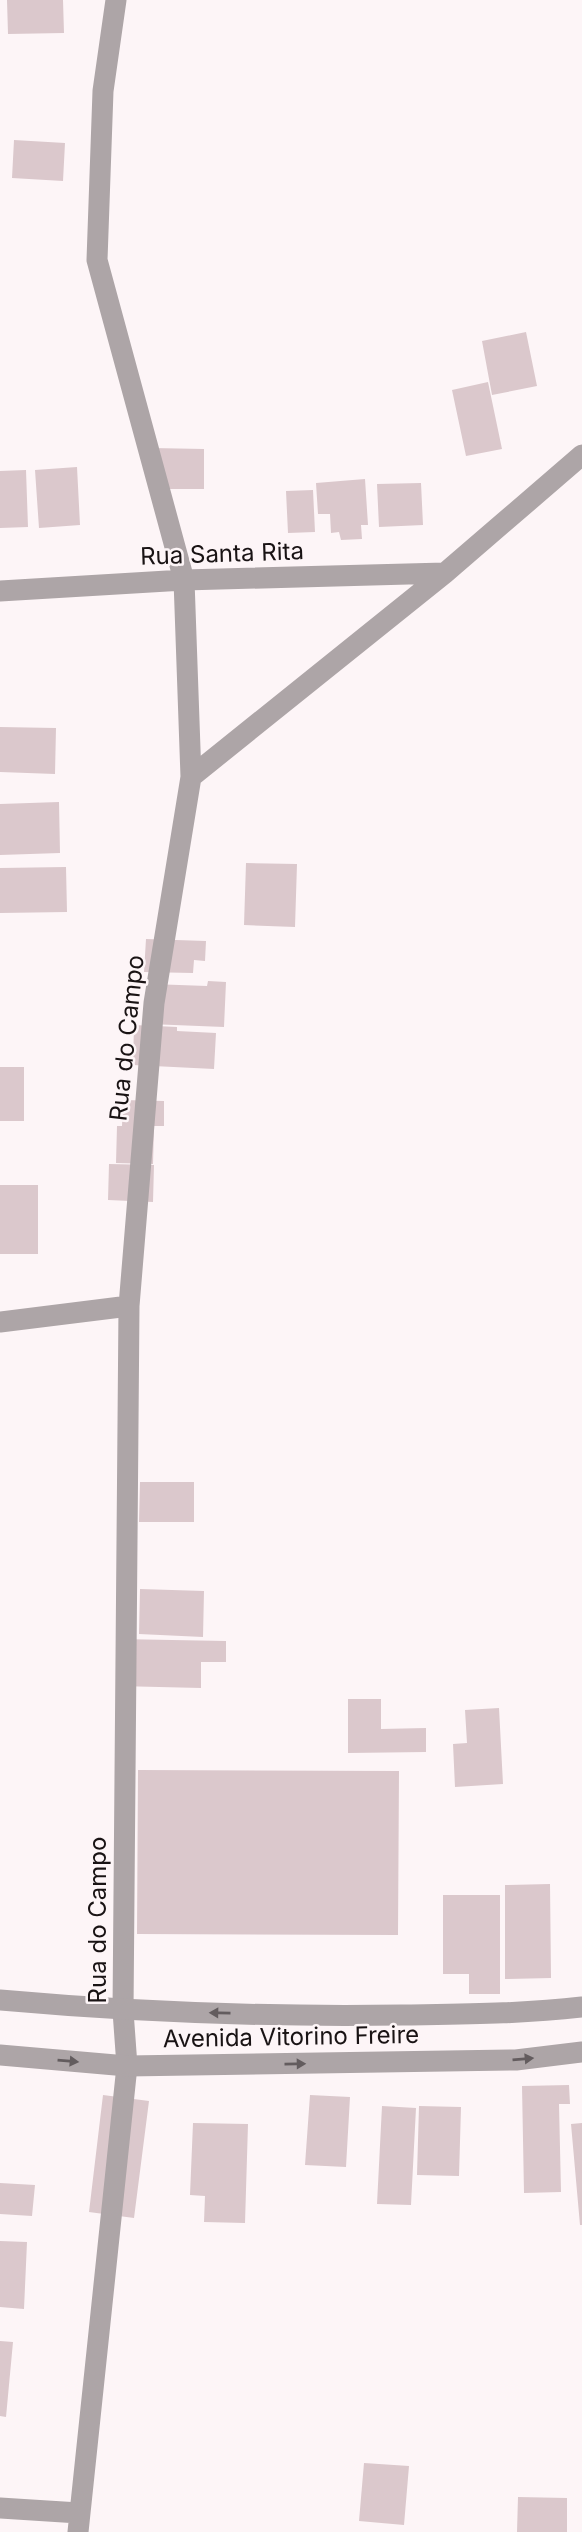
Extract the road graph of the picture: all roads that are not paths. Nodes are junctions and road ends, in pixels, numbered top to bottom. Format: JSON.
{"nodes":[{"id":1,"x":116,"y":0,"type":"edge"},
{"id":2,"x":582,"y":455,"type":"edge"},
{"id":3,"x":445,"y":573,"type":"junction"},
{"id":4,"x":184,"y":580,"type":"junction"},
{"id":5,"x":0,"y":591,"type":"edge"},
{"id":6,"x":191,"y":777,"type":"junction"},
{"id":7,"x":129,"y":1306,"type":"junction"},
{"id":8,"x":0,"y":1322,"type":"edge"},
{"id":9,"x":0,"y":2000,"type":"edge"},
{"id":10,"x":582,"y":2007,"type":"edge"},
{"id":11,"x":123,"y":2011,"type":"junction"},
{"id":12,"x":582,"y":2052,"type":"edge"},
{"id":13,"x":0,"y":2055,"type":"edge"},
{"id":14,"x":127,"y":2066,"type":"junction"},
{"id":15,"x":0,"y":2508,"type":"edge"},
{"id":16,"x":78,"y":2523,"type":"edge"}],
"edges":[{"from":1,"to":4,"type":"street","name":"Rua do Campo"},
{"from":2,"to":3,"type":"street"},
{"from":3,"to":4,"type":"street","name":"Rua Santa Rita"},
{"from":3,"to":6,"type":"street"},
{"from":4,"to":5,"type":"street","name":"Rua Santa Rita"},
{"from":4,"to":6,"type":"street","name":"Rua do Campo"},
{"from":6,"to":7,"type":"street","name":"Rua do Campo"},
{"from":7,"to":8,"type":"street"},
{"from":7,"to":11,"type":"street","name":"Rua do Campo"},
{"from":9,"to":11,"type":"street","name":"Avenida Vitorino Freire"},
{"from":10,"to":11,"type":"street","name":"Avenida Vitorino Freire","one_way":true},
{"from":11,"to":14,"type":"street","name":"Rua do Campo"},
{"from":14,"to":12,"type":"street","name":"Avenida Vitorino Freire","one_way":true},
{"from":13,"to":14,"type":"street","name":"Avenida Vitorino Freire","one_way":true},
{"from":14,"to":16,"type":"street","name":"Rua do Campo"},
{"from":15,"to":16,"type":"street"}]}
